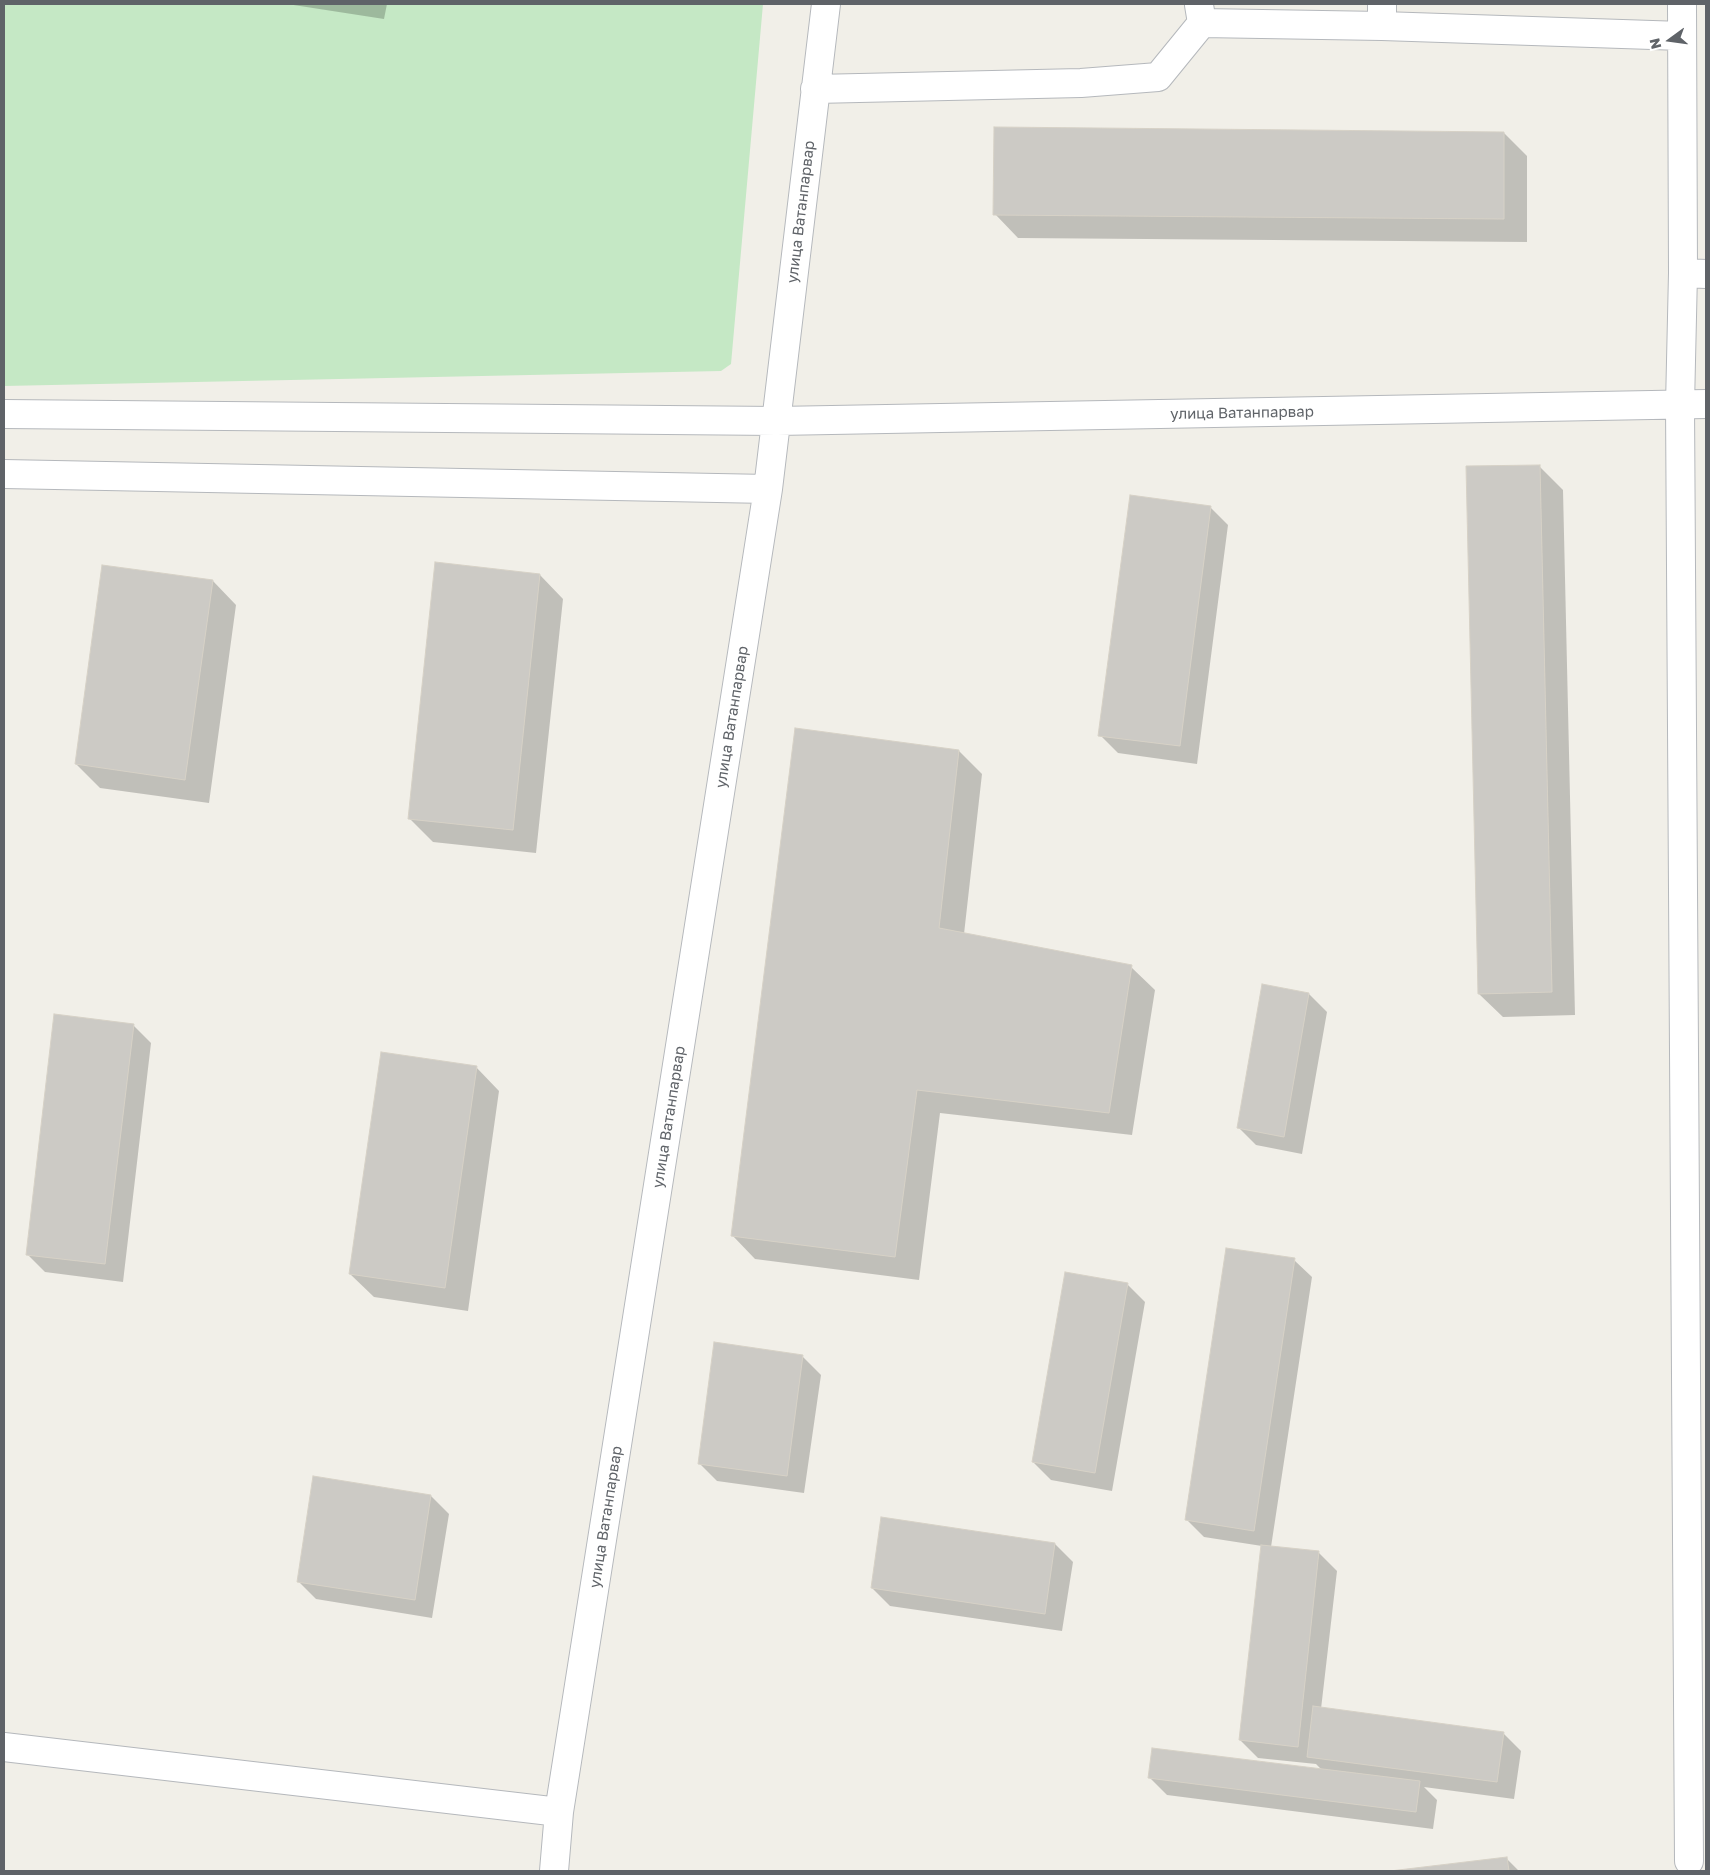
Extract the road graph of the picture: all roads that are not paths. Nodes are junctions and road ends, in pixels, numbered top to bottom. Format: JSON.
{"nodes":[{"id":1,"x":826,"y":4,"type":"edge"},
{"id":2,"x":1682,"y":4,"type":"edge"},
{"id":3,"x":1200,"y":13,"type":"edge"},
{"id":4,"x":1382,"y":15,"type":"edge"},
{"id":5,"x":1682,"y":36,"type":"junction"},
{"id":6,"x":815,"y":88,"type":"junction"},
{"id":7,"x":1695,"y":274,"type":"edge"},
{"id":8,"x":1693,"y":404,"type":"edge"},
{"id":9,"x":4,"y":414,"type":"edge"},
{"id":10,"x":777,"y":421,"type":"junction"},
{"id":11,"x":4,"y":474,"type":"edge"},
{"id":12,"x":768,"y":489,"type":"junction"},
{"id":13,"x":4,"y":1748,"type":"edge"},
{"id":14,"x":1698,"y":1780,"type":"edge"},
{"id":15,"x":559,"y":1812,"type":"junction"},
{"id":16,"x":1689,"y":1860,"type":"dead end"},
{"id":17,"x":554,"y":1871,"type":"edge"}],
"edges":[{"from":1,"to":6,"type":"street","name":"улица Ватанпарвар"},
{"from":2,"to":5,"type":"street"},
{"from":3,"to":4,"type":"street"},
{"from":3,"to":6,"type":"street"},
{"from":4,"to":5,"type":"street"},
{"from":5,"to":7,"type":"street"},
{"from":6,"to":10,"type":"street","name":"улица Ватанпарвар"},
{"from":7,"to":8,"type":"street"},
{"from":8,"to":10,"type":"street","name":"улица Ватанпарвар"},
{"from":8,"to":14,"type":"street"},
{"from":9,"to":10,"type":"street"},
{"from":10,"to":12,"type":"street","name":"улица Ватанпарвар"},
{"from":11,"to":12,"type":"street"},
{"from":12,"to":15,"type":"street","name":"улица Ватанпарвар"},
{"from":13,"to":15,"type":"street"},
{"from":14,"to":16,"type":"street"},
{"from":15,"to":17,"type":"street","name":"улица Ватанпарвар"}]}
